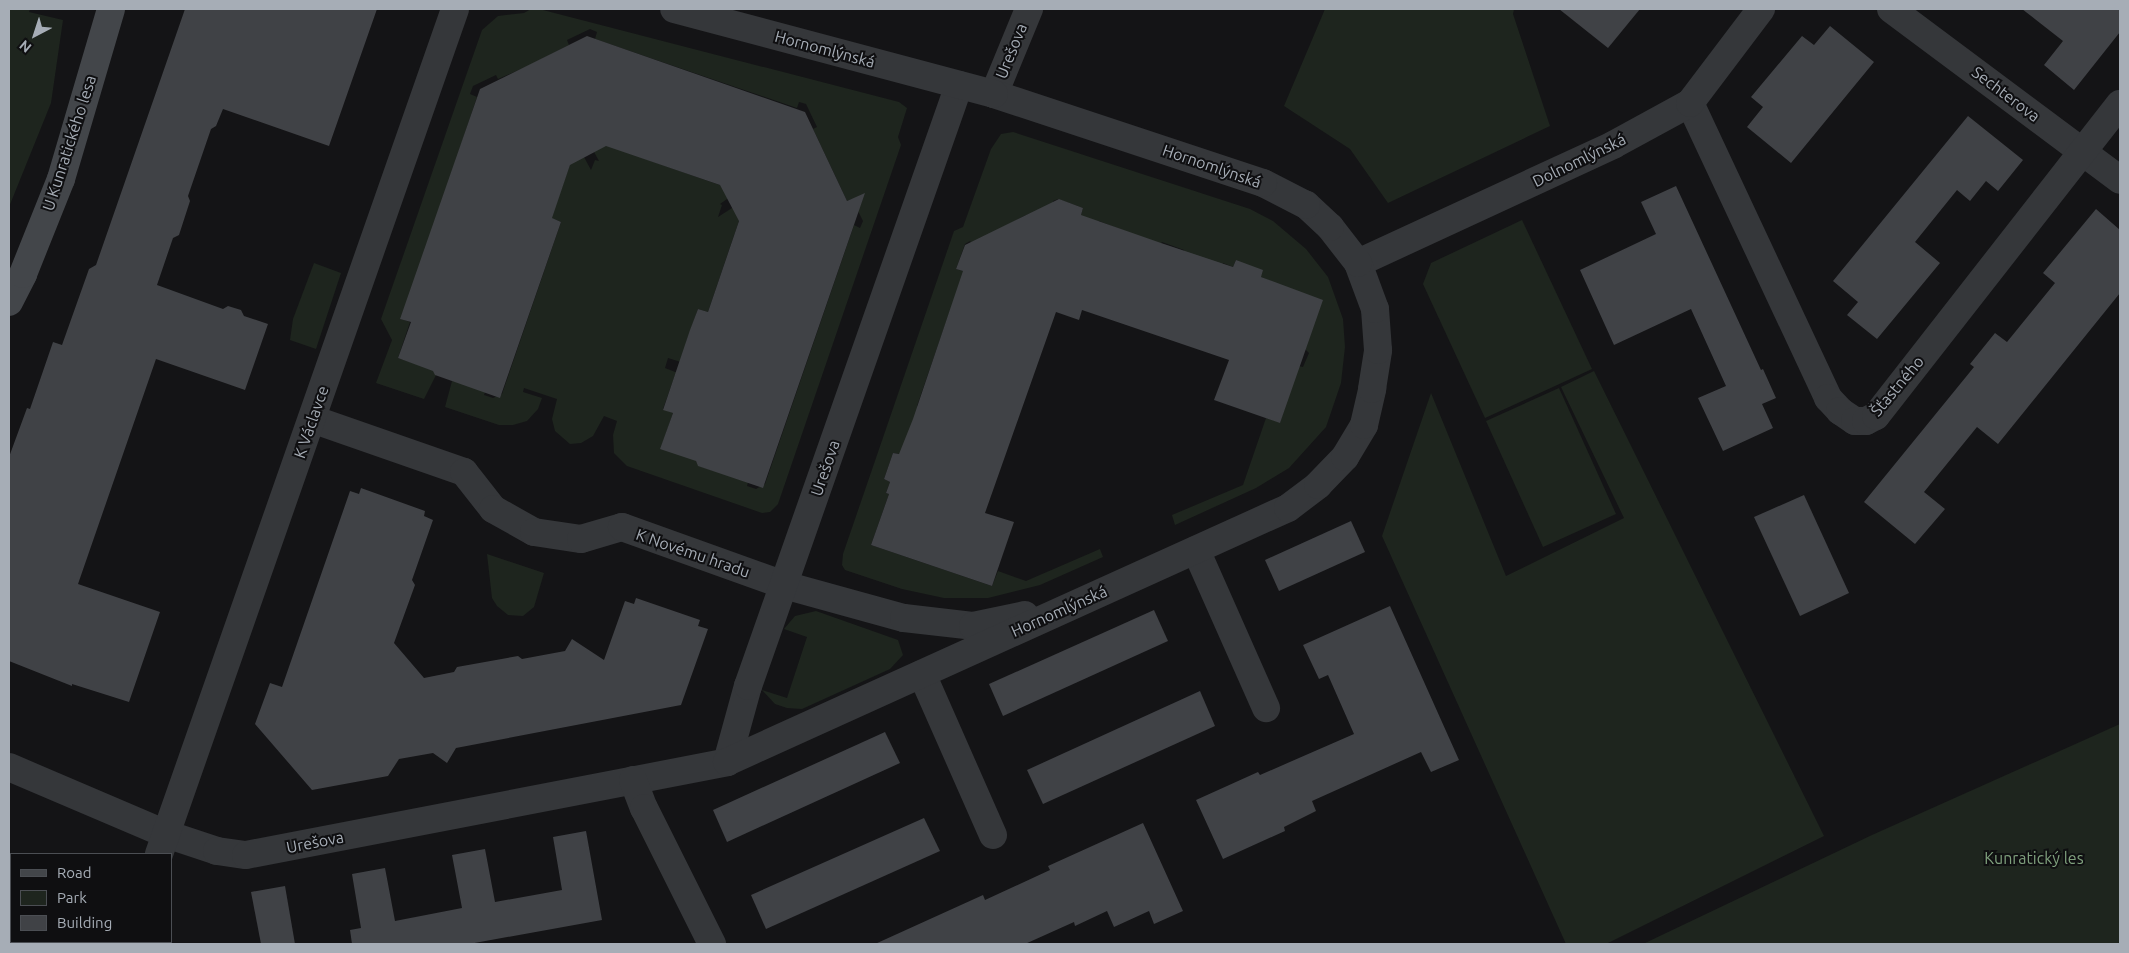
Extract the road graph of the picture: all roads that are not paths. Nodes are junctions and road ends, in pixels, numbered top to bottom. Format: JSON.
{"nodes":[{"id":1,"x":111,"y":9,"type":"edge"},
{"id":2,"x":455,"y":9,"type":"edge"},
{"id":3,"x":674,"y":9,"type":"edge"},
{"id":4,"x":1029,"y":9,"type":"edge"},
{"id":5,"x":1762,"y":9,"type":"edge"},
{"id":6,"x":1891,"y":9,"type":"edge"},
{"id":7,"x":959,"y":85,"type":"junction"},
{"id":8,"x":994,"y":94,"type":"junction"},
{"id":9,"x":1690,"y":103,"type":"junction"},
{"id":10,"x":2120,"y":104,"type":"edge"},
{"id":11,"x":2081,"y":151,"type":"junction"},
{"id":12,"x":2120,"y":180,"type":"edge"},
{"id":13,"x":1358,"y":263,"type":"junction"},
{"id":14,"x":9,"y":302,"type":"edge"},
{"id":15,"x":312,"y":419,"type":"junction"},
{"id":16,"x":1196,"y":550,"type":"junction"},
{"id":17,"x":784,"y":585,"type":"junction"},
{"id":18,"x":1072,"y":605,"type":"junction"},
{"id":19,"x":922,"y":674,"type":"junction"},
{"id":20,"x":1266,"y":708,"type":"dead end"},
{"id":21,"x":727,"y":762,"type":"junction"},
{"id":22,"x":9,"y":767,"type":"edge"},
{"id":23,"x":633,"y":780,"type":"junction"},
{"id":24,"x":993,"y":835,"type":"dead end"},
{"id":25,"x":163,"y":844,"type":"edge"},
{"id":26,"x":712,"y":944,"type":"edge"}],
"edges":[{"from":1,"to":14,"type":"street","name":"U Kunratického lesa"},
{"from":2,"to":15,"type":"street","name":"K Václavce"},
{"from":3,"to":7,"type":"street","name":"Hornomlýnská"},
{"from":4,"to":8,"type":"street","name":"Urešova"},
{"from":5,"to":9,"type":"street","name":"Dolnomlýnská"},
{"from":6,"to":11,"type":"street","name":"Sechterova"},
{"from":7,"to":8,"type":"street","name":"Hornomlýnská"},
{"from":7,"to":17,"type":"street","name":"Urešova"},
{"from":8,"to":13,"type":"street","name":"Hornomlýnská"},
{"from":9,"to":11,"type":"street","name":"Šťastného"},
{"from":9,"to":13,"type":"street","name":"Dolnomlýnská"},
{"from":10,"to":11,"type":"street","name":"Šťastného"},
{"from":11,"to":12,"type":"street","name":"Sechterova"},
{"from":13,"to":16,"type":"street","name":"Hornomlýnská"},
{"from":15,"to":17,"type":"street","name":"K Novému hradu"},
{"from":15,"to":25,"type":"street","name":"K Václavce"},
{"from":16,"to":18,"type":"street","name":"Hornomlýnská"},
{"from":16,"to":20,"type":"street"},
{"from":17,"to":18,"type":"street","name":"K Novému hradu"},
{"from":17,"to":21,"type":"street","name":"Urešova"},
{"from":18,"to":19,"type":"street","name":"Hornomlýnská"},
{"from":19,"to":21,"type":"street","name":"Hornomlýnská"},
{"from":19,"to":24,"type":"street"},
{"from":21,"to":23,"type":"street","name":"Urešova"},
{"from":22,"to":25,"type":"street","name":"Urešova"},
{"from":23,"to":25,"type":"street","name":"Urešova"},
{"from":23,"to":26,"type":"street"}]}
